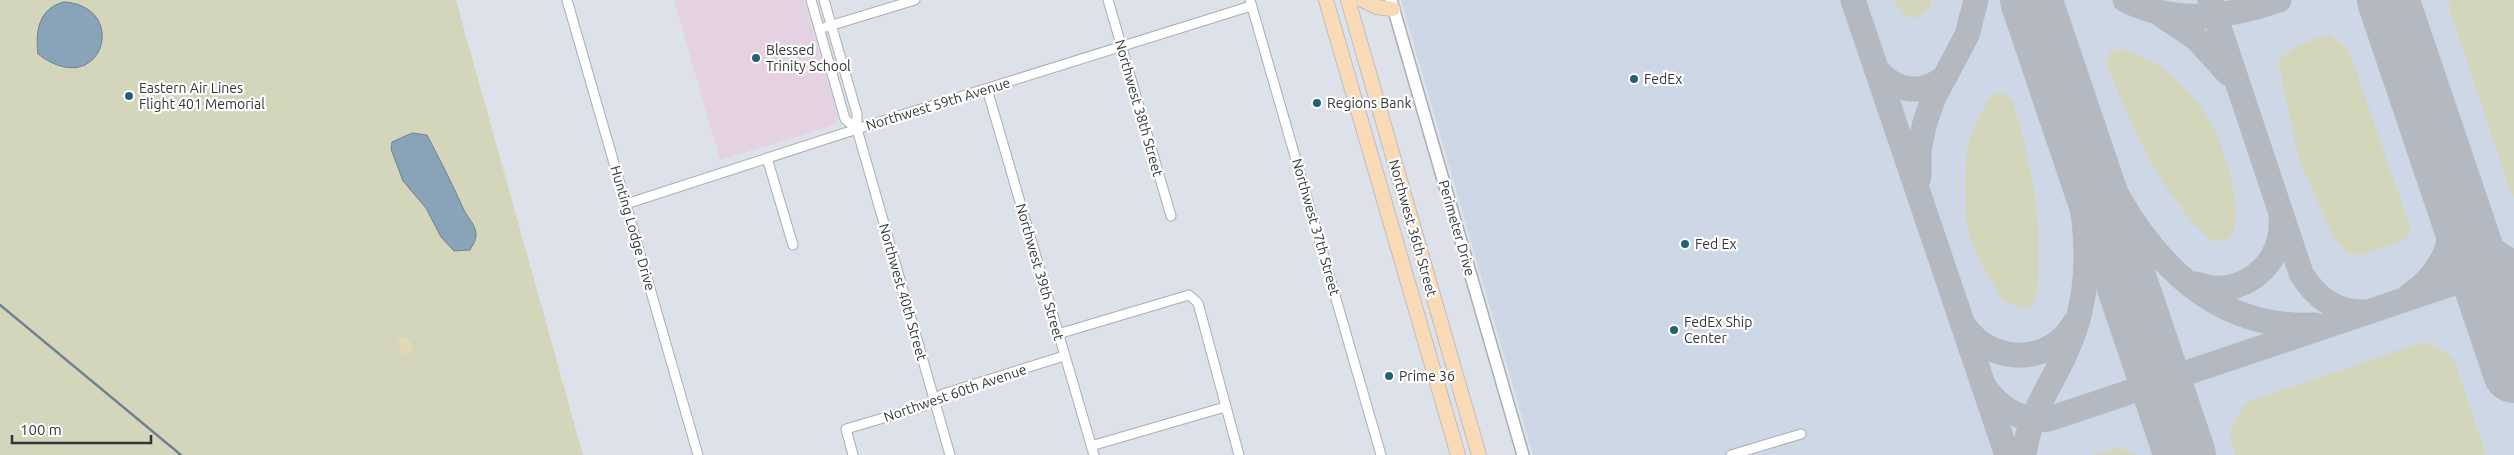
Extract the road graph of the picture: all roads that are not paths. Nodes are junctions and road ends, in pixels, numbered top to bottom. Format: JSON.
{"nodes":[{"id":1,"x":567,"y":0,"type":"edge"},
{"id":2,"x":811,"y":0,"type":"edge"},
{"id":3,"x":824,"y":0,"type":"edge"},
{"id":4,"x":915,"y":0,"type":"edge"},
{"id":5,"x":1108,"y":0,"type":"edge"},
{"id":6,"x":1326,"y":0,"type":"edge"},
{"id":7,"x":1347,"y":0,"type":"edge"},
{"id":8,"x":1362,"y":0,"type":"edge"},
{"id":9,"x":1250,"y":3,"type":"edge"},
{"id":10,"x":1392,"y":4,"type":"edge"},
{"id":11,"x":831,"y":26,"type":"junction"},
{"id":12,"x":1334,"y":28,"type":"junction"},
{"id":13,"x":820,"y":29,"type":"junction"},
{"id":14,"x":1361,"y":45,"type":"junction"},
{"id":15,"x":1122,"y":47,"type":"junction"},
{"id":16,"x":987,"y":89,"type":"junction"},
{"id":17,"x":857,"y":129,"type":"junction"},
{"id":18,"x":767,"y":158,"type":"junction"},
{"id":19,"x":626,"y":204,"type":"junction"},
{"id":20,"x":1171,"y":216,"type":"dead end"},
{"id":21,"x":1418,"y":244,"type":"junction"},
{"id":22,"x":792,"y":245,"type":"dead end"},
{"id":23,"x":1398,"y":250,"type":"junction"},
{"id":24,"x":1058,"y":334,"type":"junction"},
{"id":25,"x":1064,"y":356,"type":"junction"},
{"id":26,"x":934,"y":400,"type":"junction"},
{"id":27,"x":1225,"y":407,"type":"junction"},
{"id":28,"x":1801,"y":434,"type":"dead end"},
{"id":29,"x":1092,"y":451,"type":"edge"},
{"id":30,"x":698,"y":455,"type":"edge"},
{"id":31,"x":853,"y":455,"type":"edge"},
{"id":32,"x":950,"y":455,"type":"edge"},
{"id":33,"x":1239,"y":455,"type":"edge"},
{"id":34,"x":1380,"y":455,"type":"edge"},
{"id":35,"x":1458,"y":455,"type":"edge"},
{"id":36,"x":1479,"y":455,"type":"edge"},
{"id":37,"x":1522,"y":455,"type":"edge"},
{"id":38,"x":1731,"y":455,"type":"edge"}],
"edges":[{"from":1,"to":19,"type":"street","name":"Hunting Lodge Drive"},
{"from":2,"to":13,"type":"street","name":"Northwest 40th Street"},
{"from":3,"to":11,"type":"street","name":"Northwest 40th Street"},
{"from":4,"to":11,"type":"street"},
{"from":5,"to":15,"type":"street","name":"Northwest 38th Street"},
{"from":6,"to":12,"type":"main road","name":"Northwest 36th Street"},
{"from":7,"to":12,"type":"main road"},
{"from":7,"to":14,"type":"main road","name":"Northwest 36th Street"},
{"from":8,"to":10,"type":"main road"},
{"from":9,"to":15,"type":"street","name":"Northwest 59th Avenue"},
{"from":9,"to":34,"type":"street","name":"Northwest 37th Street"},
{"from":10,"to":37,"type":"street","name":"Perimeter Drive"},
{"from":11,"to":13,"type":"street"},
{"from":11,"to":17,"type":"street","name":"Northwest 40th Street"},
{"from":12,"to":14,"type":"main road"},
{"from":12,"to":23,"type":"main road","name":"Northwest 36th Street"},
{"from":13,"to":17,"type":"street","name":"Northwest 40th Street"},
{"from":14,"to":21,"type":"main road","name":"Northwest 36th Street"},
{"from":15,"to":16,"type":"street","name":"Northwest 59th Avenue"},
{"from":15,"to":20,"type":"street","name":"Northwest 38th Street"},
{"from":16,"to":17,"type":"street","name":"Northwest 59th Avenue"},
{"from":16,"to":24,"type":"street","name":"Northwest 39th Street"},
{"from":17,"to":18,"type":"street","name":"Northwest 59th Avenue"},
{"from":17,"to":26,"type":"street","name":"Northwest 40th Street"},
{"from":18,"to":19,"type":"street","name":"Northwest 59th Avenue"},
{"from":18,"to":22,"type":"street"},
{"from":19,"to":30,"type":"street","name":"Hunting Lodge Drive"},
{"from":21,"to":23,"type":"main road"},
{"from":21,"to":36,"type":"main road","name":"Northwest 36th Street"},
{"from":23,"to":35,"type":"main road","name":"Northwest 36th Street"},
{"from":24,"to":25,"type":"street","name":"Northwest 39th Street"},
{"from":24,"to":27,"type":"street"},
{"from":25,"to":26,"type":"street","name":"Northwest 60th Avenue"},
{"from":25,"to":29,"type":"street","name":"Northwest 39th Street"},
{"from":26,"to":31,"type":"street","name":"Northwest 60th Avenue"},
{"from":26,"to":32,"type":"street","name":"Northwest 40th Street"},
{"from":27,"to":29,"type":"street"},
{"from":27,"to":33,"type":"street"},
{"from":28,"to":38,"type":"street"}]}
